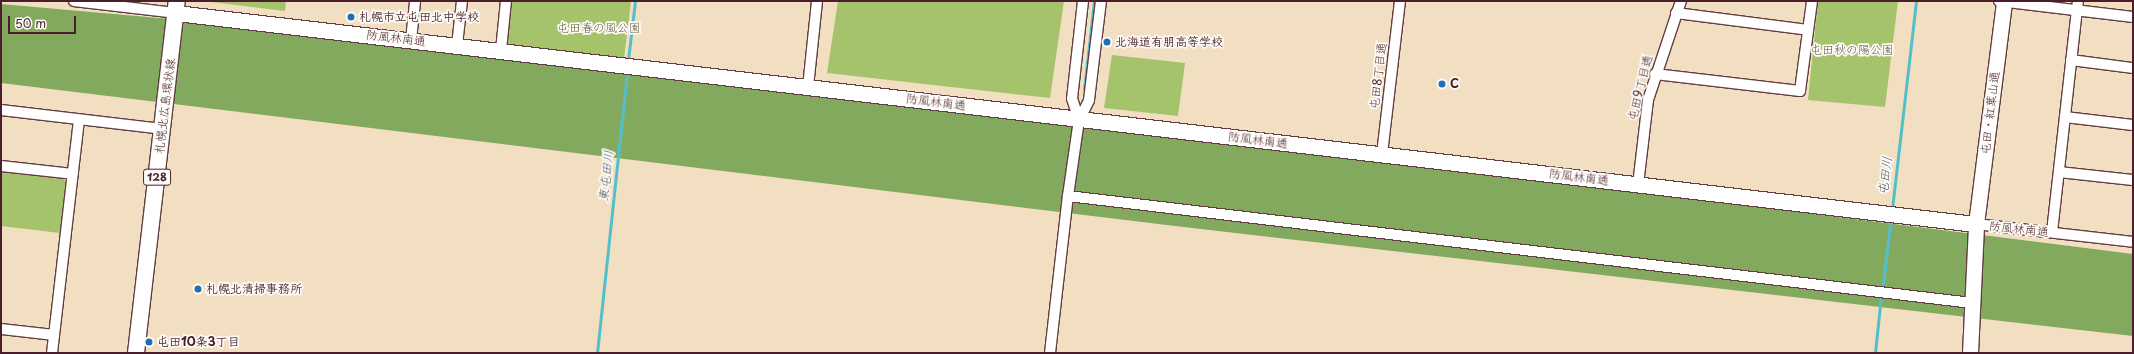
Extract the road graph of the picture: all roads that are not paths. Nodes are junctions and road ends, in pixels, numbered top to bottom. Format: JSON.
{"nodes":[{"id":1,"x":74,"y":1,"type":"edge"},
{"id":2,"x":415,"y":1,"type":"edge"},
{"id":3,"x":462,"y":1,"type":"edge"},
{"id":4,"x":506,"y":1,"type":"edge"},
{"id":5,"x":817,"y":1,"type":"edge"},
{"id":6,"x":1083,"y":1,"type":"edge"},
{"id":7,"x":1101,"y":1,"type":"edge"},
{"id":8,"x":1400,"y":1,"type":"edge"},
{"id":9,"x":1681,"y":1,"type":"edge"},
{"id":10,"x":1812,"y":1,"type":"edge"},
{"id":11,"x":2002,"y":1,"type":"edge"},
{"id":12,"x":2077,"y":6,"type":"edge"},
{"id":13,"x":177,"y":7,"type":"edge"},
{"id":14,"x":1676,"y":13,"type":"junction"},
{"id":15,"x":2133,"y":17,"type":"edge"},
{"id":16,"x":1808,"y":30,"type":"junction"},
{"id":17,"x":411,"y":40,"type":"junction"},
{"id":18,"x":457,"y":45,"type":"junction"},
{"id":19,"x":500,"y":50,"type":"junction"},
{"id":20,"x":2071,"y":60,"type":"junction"},
{"id":21,"x":2133,"y":68,"type":"edge"},
{"id":22,"x":1655,"y":74,"type":"junction"},
{"id":23,"x":808,"y":87,"type":"junction"},
{"id":24,"x":1,"y":110,"type":"edge"},
{"id":25,"x":2065,"y":117,"type":"junction"},
{"id":26,"x":79,"y":120,"type":"junction"},
{"id":27,"x":1079,"y":120,"type":"junction"},
{"id":28,"x":2133,"y":125,"type":"edge"},
{"id":29,"x":162,"y":128,"type":"junction"},
{"id":30,"x":1382,"y":154,"type":"junction"},
{"id":31,"x":1,"y":166,"type":"edge"},
{"id":32,"x":2059,"y":172,"type":"junction"},
{"id":33,"x":74,"y":174,"type":"junction"},
{"id":34,"x":2133,"y":180,"type":"edge"},
{"id":35,"x":1638,"y":184,"type":"junction"},
{"id":36,"x":1068,"y":196,"type":"junction"},
{"id":37,"x":1976,"y":224,"type":"junction"},
{"id":38,"x":2052,"y":232,"type":"junction"},
{"id":39,"x":2133,"y":242,"type":"edge"},
{"id":40,"x":1972,"y":303,"type":"junction"},
{"id":41,"x":1,"y":329,"type":"edge"},
{"id":42,"x":54,"y":335,"type":"junction"},
{"id":43,"x":52,"y":353,"type":"edge"},
{"id":44,"x":136,"y":353,"type":"edge"},
{"id":45,"x":1050,"y":353,"type":"edge"},
{"id":46,"x":1970,"y":353,"type":"edge"}],
"edges":[{"from":1,"to":13,"type":"street"},
{"from":2,"to":17,"type":"street"},
{"from":3,"to":18,"type":"street"},
{"from":4,"to":19,"type":"street"},
{"from":5,"to":23,"type":"street"},
{"from":6,"to":27,"type":"street"},
{"from":7,"to":27,"type":"street"},
{"from":8,"to":30,"type":"street","name":"屯田8丁目通"},
{"from":9,"to":14,"type":"street","name":"屯田9丁目通"},
{"from":10,"to":16,"type":"street"},
{"from":11,"to":12,"type":"street"},
{"from":11,"to":37,"type":"street","name":"屯田・紅葉山通"},
{"from":12,"to":15,"type":"street"},
{"from":12,"to":20,"type":"street"},
{"from":13,"to":17,"type":"street","name":"防風林南通"},
{"from":13,"to":29,"type":"main road","name":"札幌北広島環状線","number":"128"},
{"from":14,"to":16,"type":"street"},
{"from":14,"to":22,"type":"street","name":"屯田9丁目通"},
{"from":16,"to":22,"type":"street"},
{"from":17,"to":18,"type":"street","name":"防風林南通"},
{"from":18,"to":19,"type":"street","name":"防風林南通"},
{"from":19,"to":23,"type":"street","name":"防風林南通"},
{"from":20,"to":21,"type":"street"},
{"from":20,"to":25,"type":"street"},
{"from":22,"to":35,"type":"street","name":"屯田9丁目通"},
{"from":23,"to":27,"type":"street","name":"防風林南通"},
{"from":24,"to":26,"type":"street"},
{"from":25,"to":28,"type":"street"},
{"from":25,"to":32,"type":"street"},
{"from":26,"to":29,"type":"street"},
{"from":26,"to":33,"type":"street"},
{"from":27,"to":30,"type":"street","name":"防風林南通"},
{"from":27,"to":36,"type":"street"},
{"from":29,"to":44,"type":"main road","name":"札幌北広島環状線","number":"128"},
{"from":30,"to":35,"type":"street","name":"防風林南通"},
{"from":31,"to":33,"type":"street"},
{"from":32,"to":34,"type":"street"},
{"from":32,"to":38,"type":"street"},
{"from":33,"to":42,"type":"street"},
{"from":35,"to":37,"type":"street","name":"防風林南通"},
{"from":36,"to":40,"type":"street"},
{"from":36,"to":45,"type":"street"},
{"from":37,"to":38,"type":"street","name":"防風林南通"},
{"from":37,"to":40,"type":"street","name":"屯田・紅葉山通"},
{"from":38,"to":39,"type":"street","name":"防風林南通"},
{"from":40,"to":46,"type":"street","name":"屯田・紅葉山通"},
{"from":41,"to":42,"type":"street"},
{"from":42,"to":43,"type":"street"}]}
